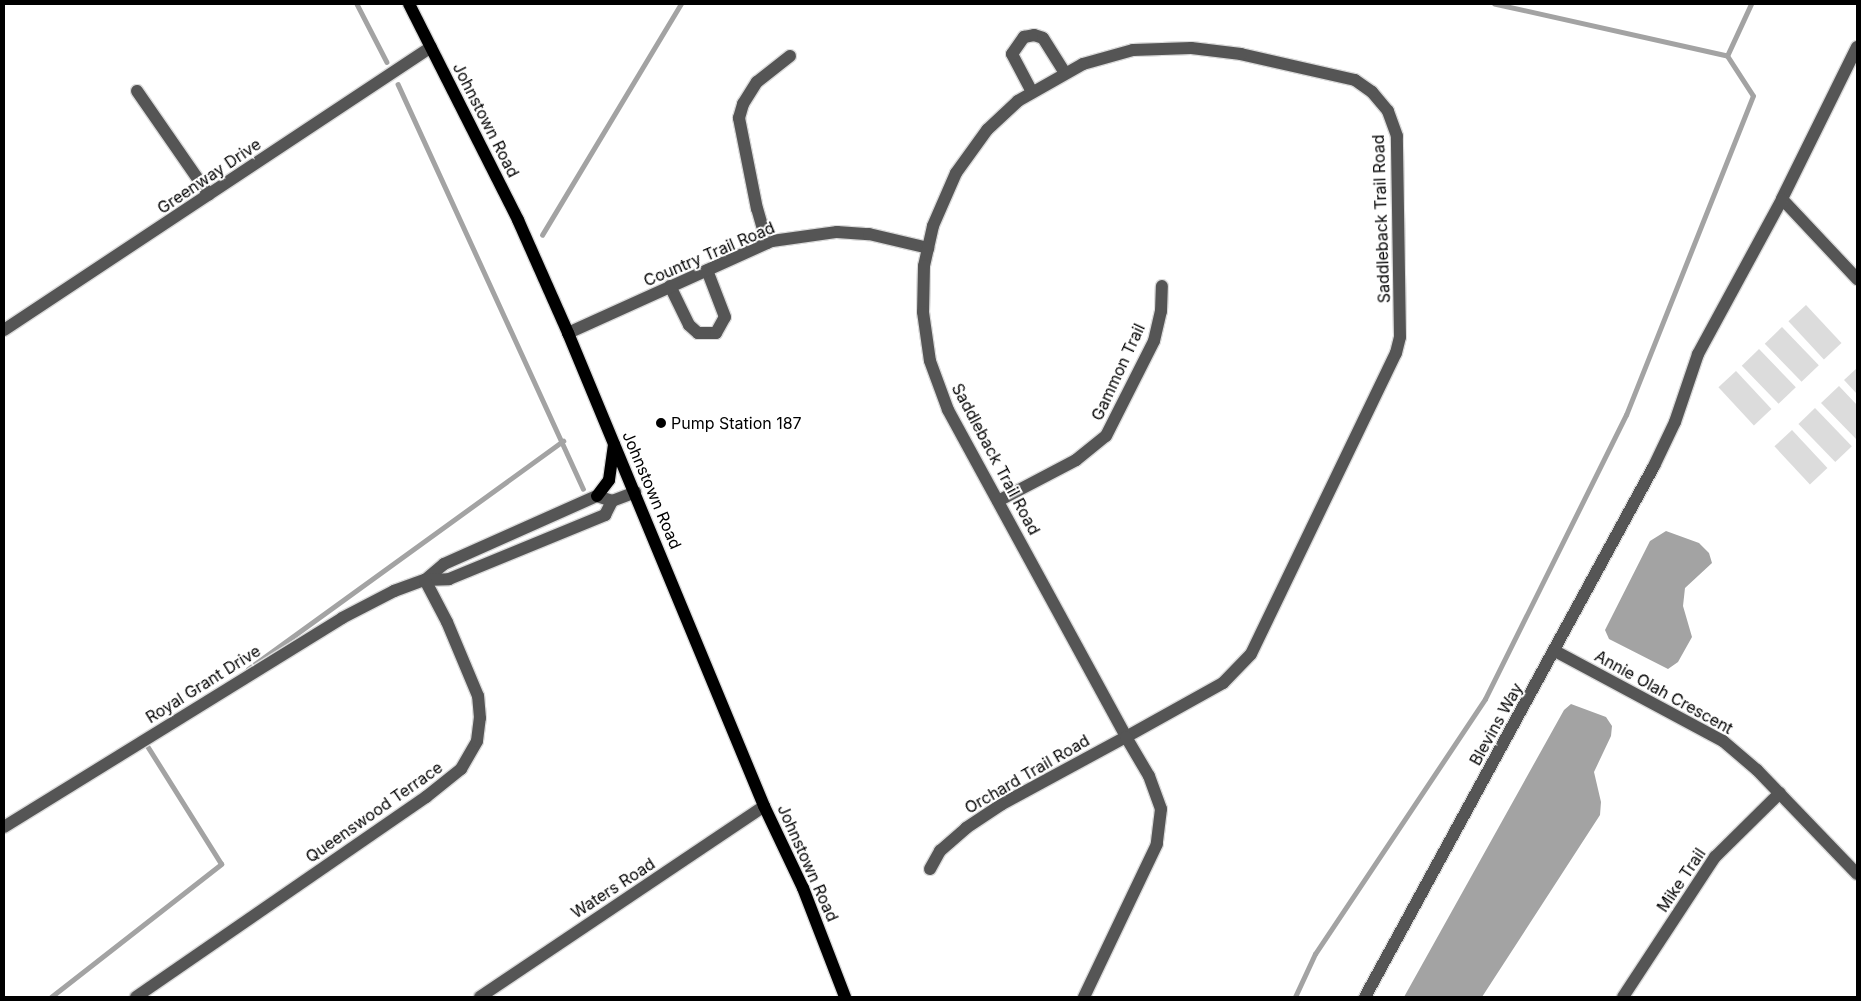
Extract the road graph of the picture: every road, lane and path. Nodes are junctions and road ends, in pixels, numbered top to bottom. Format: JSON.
{"nodes":[{"id":1,"x":409,"y":4,"type":"edge"},
{"id":2,"x":431,"y":47,"type":"junction"},
{"id":3,"x":1857,"y":47,"type":"edge"},
{"id":4,"x":790,"y":56,"type":"dead end"},
{"id":5,"x":1065,"y":73,"type":"junction"},
{"id":6,"x":137,"y":91,"type":"dead end"},
{"id":7,"x":1032,"y":92,"type":"junction"},
{"id":8,"x":209,"y":195,"type":"junction"},
{"id":9,"x":1782,"y":199,"type":"junction"},
{"id":10,"x":767,"y":243,"type":"junction"},
{"id":11,"x":928,"y":248,"type":"junction"},
{"id":12,"x":707,"y":270,"type":"junction"},
{"id":13,"x":1857,"y":279,"type":"edge"},
{"id":14,"x":670,"y":286,"type":"junction"},
{"id":15,"x":1162,"y":286,"type":"dead end"},
{"id":16,"x":4,"y":330,"type":"edge"},
{"id":17,"x":568,"y":333,"type":"junction"},
{"id":18,"x":614,"y":442,"type":"junction"},
{"id":19,"x":635,"y":492,"type":"junction"},
{"id":20,"x":597,"y":496,"type":"junction"},
{"id":21,"x":612,"y":501,"type":"junction"},
{"id":22,"x":998,"y":501,"type":"junction"},
{"id":23,"x":425,"y":580,"type":"junction"},
{"id":24,"x":1555,"y":651,"type":"junction"},
{"id":25,"x":1126,"y":737,"type":"junction"},
{"id":26,"x":1780,"y":793,"type":"junction"},
{"id":27,"x":764,"y":806,"type":"junction"},
{"id":28,"x":4,"y":827,"type":"edge"},
{"id":29,"x":930,"y":869,"type":"dead end"},
{"id":30,"x":1857,"y":874,"type":"edge"},
{"id":31,"x":136,"y":997,"type":"edge"},
{"id":32,"x":480,"y":997,"type":"edge"},
{"id":33,"x":846,"y":997,"type":"edge"},
{"id":34,"x":1084,"y":997,"type":"edge"},
{"id":35,"x":1365,"y":997,"type":"edge"},
{"id":36,"x":1623,"y":997,"type":"edge"}],
"edges":[{"from":1,"to":2,"type":"main road","name":"Johnstown Road"},
{"from":2,"to":8,"type":"street","name":"Greenway Drive"},
{"from":2,"to":17,"type":"main road","name":"Johnstown Road"},
{"from":3,"to":9,"type":"street","name":"Blevins Way"},
{"from":4,"to":10,"type":"street"},
{"from":5,"to":7,"type":"street","name":"Saddleback Trail Road"},
{"from":5,"to":7,"type":"street"},
{"from":5,"to":25,"type":"street","name":"Saddleback Trail Road"},
{"from":6,"to":8,"type":"street"},
{"from":7,"to":11,"type":"street","name":"Saddleback Trail Road"},
{"from":8,"to":16,"type":"street","name":"Greenway Drive"},
{"from":9,"to":13,"type":"street"},
{"from":9,"to":24,"type":"street","name":"Blevins Way"},
{"from":10,"to":11,"type":"street","name":"Country Trail Road"},
{"from":10,"to":12,"type":"street","name":"Country Trail Road"},
{"from":11,"to":22,"type":"street","name":"Saddleback Trail Road"},
{"from":12,"to":14,"type":"street","name":"Country Trail Road"},
{"from":12,"to":14,"type":"street"},
{"from":14,"to":17,"type":"street","name":"Country Trail Road"},
{"from":15,"to":22,"type":"street","name":"Gammon Trail"},
{"from":17,"to":18,"type":"main road","name":"Johnstown Road"},
{"from":18,"to":19,"type":"main road","name":"Johnstown Road"},
{"from":18,"to":20,"type":"main road"},
{"from":19,"to":21,"type":"street","name":"Royal Grant Drive"},
{"from":19,"to":27,"type":"main road","name":"Johnstown Road"},
{"from":20,"to":21,"type":"street"},
{"from":20,"to":23,"type":"street","name":"Royal Grant Drive"},
{"from":21,"to":23,"type":"street","name":"Royal Grant Drive"},
{"from":22,"to":25,"type":"street","name":"Saddleback Trail Road"},
{"from":23,"to":28,"type":"street","name":"Royal Grant Drive"},
{"from":23,"to":31,"type":"street","name":"Queenswood Terrace"},
{"from":24,"to":26,"type":"street","name":"Annie Olah Crescent"},
{"from":24,"to":35,"type":"street","name":"Blevins Way"},
{"from":25,"to":29,"type":"street","name":"Orchard Trail Road"},
{"from":25,"to":34,"type":"street","name":"Saddleback Trail Road"},
{"from":26,"to":30,"type":"street","name":"Annie Olah Crescent"},
{"from":26,"to":36,"type":"street","name":"Mike Trail"},
{"from":27,"to":32,"type":"street","name":"Waters Road"},
{"from":27,"to":33,"type":"main road","name":"Johnstown Road"}]}
